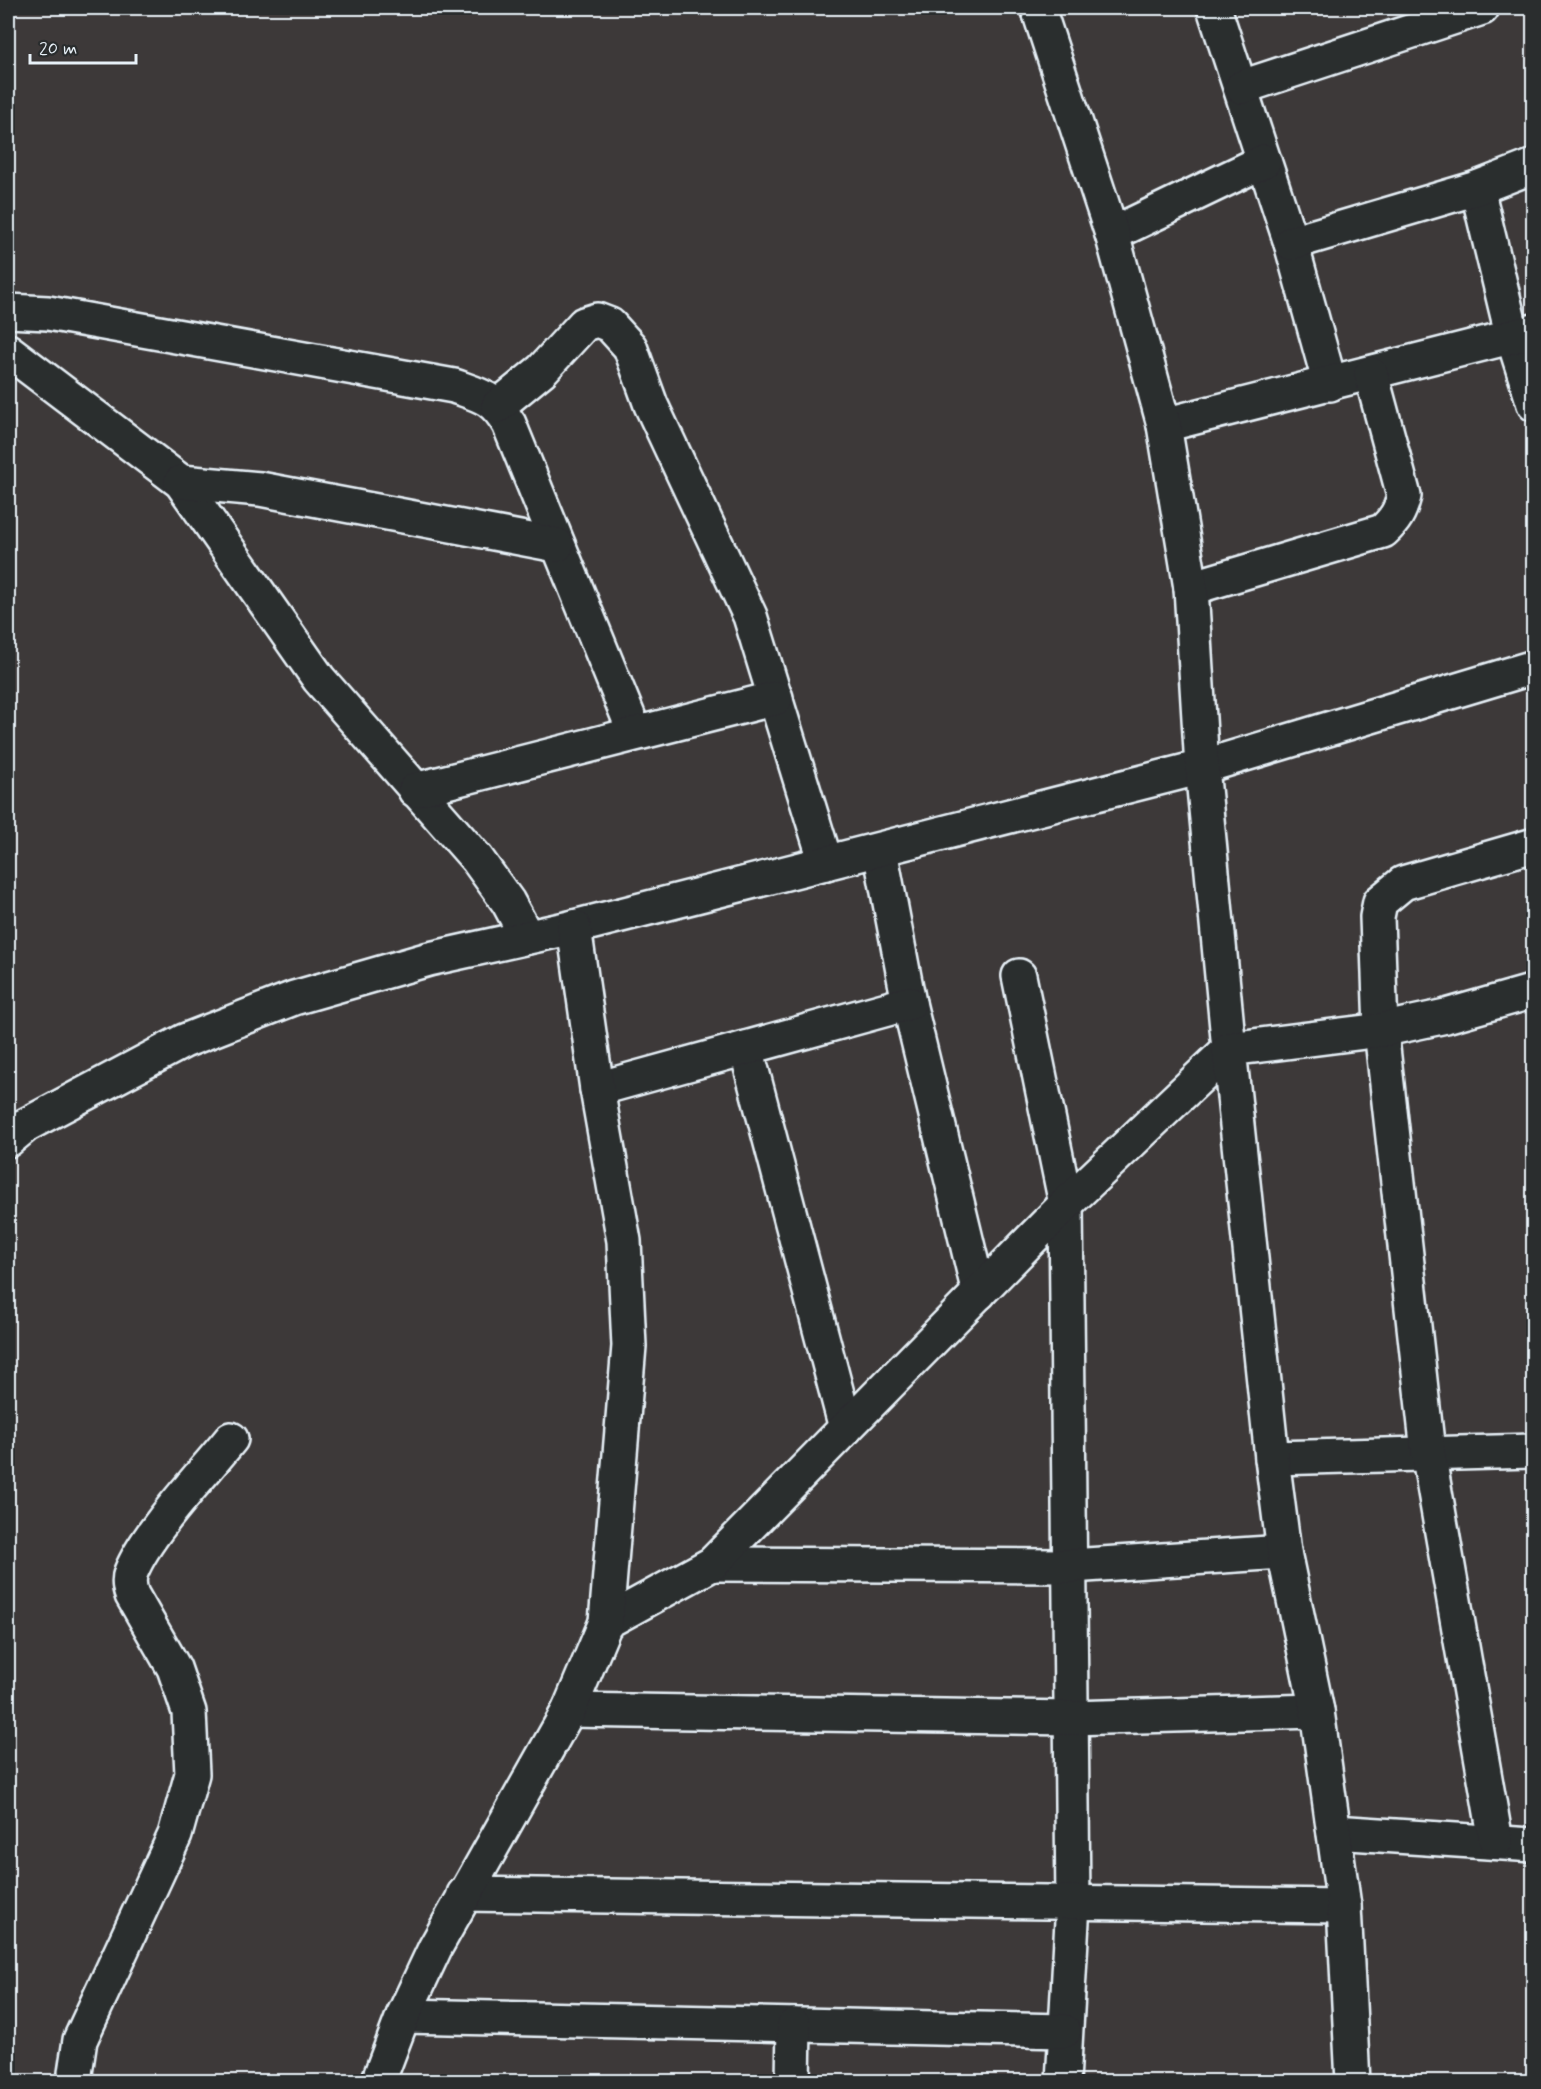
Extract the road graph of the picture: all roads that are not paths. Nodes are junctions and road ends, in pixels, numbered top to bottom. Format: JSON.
{"nodes":[{"id":1,"x":1038,"y":8,"type":"edge"},
{"id":2,"x":1214,"y":8,"type":"edge"},
{"id":3,"x":1461,"y":11,"type":"edge"},
{"id":4,"x":1242,"y":87,"type":"junction"},
{"id":5,"x":1264,"y":161,"type":"junction"},
{"id":6,"x":1533,"y":166,"type":"edge"},
{"id":7,"x":1477,"y":188,"type":"junction"},
{"id":8,"x":1112,"y":234,"type":"junction"},
{"id":9,"x":1291,"y":243,"type":"junction"},
{"id":10,"x":8,"y":311,"type":"edge"},
{"id":11,"x":1523,"y":334,"type":"edge"},
{"id":12,"x":8,"y":351,"type":"edge"},
{"id":13,"x":1371,"y":374,"type":"junction"},
{"id":14,"x":1330,"y":384,"type":"junction"},
{"id":15,"x":1533,"y":404,"type":"edge"},
{"id":16,"x":498,"y":406,"type":"junction"},
{"id":17,"x":1164,"y":425,"type":"junction"},
{"id":18,"x":181,"y":482,"type":"junction"},
{"id":19,"x":557,"y":545,"type":"junction"},
{"id":20,"x":1191,"y":588,"type":"junction"},
{"id":21,"x":1533,"y":667,"type":"edge"},
{"id":22,"x":776,"y":698,"type":"junction"},
{"id":23,"x":635,"y":733,"type":"junction"},
{"id":24,"x":1202,"y":767,"type":"junction"},
{"id":25,"x":415,"y":790,"type":"junction"},
{"id":26,"x":1533,"y":845,"type":"edge"},
{"id":27,"x":880,"y":850,"type":"junction"},
{"id":28,"x":826,"y":863,"type":"junction"},
{"id":29,"x":574,"y":927,"type":"junction"},
{"id":30,"x":527,"y":937,"type":"junction"},
{"id":31,"x":1019,"y":976,"type":"dead end"},
{"id":32,"x":1533,"y":991,"type":"edge"},
{"id":33,"x":909,"y":1003,"type":"junction"},
{"id":34,"x":1381,"y":1030,"type":"junction"},
{"id":35,"x":746,"y":1048,"type":"junction"},
{"id":36,"x":1229,"y":1049,"type":"junction"},
{"id":37,"x":597,"y":1089,"type":"junction"},
{"id":38,"x":8,"y":1140,"type":"edge"},
{"id":39,"x":1066,"y":1204,"type":"junction"},
{"id":40,"x":979,"y":1293,"type":"junction"},
{"id":41,"x":846,"y":1428,"type":"junction"},
{"id":42,"x":231,"y":1439,"type":"dead end"},
{"id":43,"x":1533,"y":1450,"type":"edge"},
{"id":44,"x":1428,"y":1452,"type":"junction"},
{"id":45,"x":1272,"y":1458,"type":"junction"},
{"id":46,"x":1284,"y":1552,"type":"junction"},
{"id":47,"x":712,"y":1564,"type":"junction"},
{"id":48,"x":1071,"y":1566,"type":"junction"},
{"id":49,"x":606,"y":1622,"type":"junction"},
{"id":50,"x":569,"y":1710,"type":"junction"},
{"id":51,"x":1317,"y":1711,"type":"junction"},
{"id":52,"x":1070,"y":1718,"type":"junction"},
{"id":53,"x":1334,"y":1832,"type":"junction"},
{"id":54,"x":1496,"y":1840,"type":"junction"},
{"id":55,"x":1533,"y":1845,"type":"edge"},
{"id":56,"x":464,"y":1894,"type":"junction"},
{"id":57,"x":1073,"y":1903,"type":"junction"},
{"id":58,"x":1344,"y":1906,"type":"junction"},
{"id":59,"x":403,"y":2016,"type":"junction"},
{"id":60,"x":794,"y":2025,"type":"junction"},
{"id":61,"x":1064,"y":2031,"type":"junction"},
{"id":62,"x":77,"y":2082,"type":"edge"},
{"id":63,"x":378,"y":2082,"type":"edge"},
{"id":64,"x":794,"y":2082,"type":"edge"},
{"id":65,"x":1063,"y":2082,"type":"edge"},
{"id":66,"x":1353,"y":2082,"type":"edge"}],
"edges":[{"from":1,"to":8,"type":"street"},
{"from":2,"to":4,"type":"street"},
{"from":3,"to":4,"type":"street"},
{"from":4,"to":5,"type":"street"},
{"from":5,"to":8,"type":"street"},
{"from":5,"to":9,"type":"street"},
{"from":6,"to":7,"type":"street"},
{"from":7,"to":9,"type":"street"},
{"from":7,"to":11,"type":"street"},
{"from":8,"to":17,"type":"street"},
{"from":9,"to":14,"type":"street"},
{"from":10,"to":16,"type":"street"},
{"from":11,"to":13,"type":"street"},
{"from":11,"to":15,"type":"street"},
{"from":12,"to":18,"type":"street"},
{"from":13,"to":14,"type":"street"},
{"from":13,"to":20,"type":"street"},
{"from":14,"to":17,"type":"street"},
{"from":16,"to":19,"type":"street"},
{"from":16,"to":22,"type":"street"},
{"from":17,"to":20,"type":"street"},
{"from":18,"to":19,"type":"street"},
{"from":18,"to":25,"type":"street"},
{"from":19,"to":23,"type":"street"},
{"from":20,"to":24,"type":"street"},
{"from":21,"to":24,"type":"street"},
{"from":22,"to":23,"type":"street"},
{"from":22,"to":28,"type":"street"},
{"from":23,"to":25,"type":"street"},
{"from":24,"to":27,"type":"street"},
{"from":24,"to":36,"type":"street"},
{"from":25,"to":30,"type":"street"},
{"from":26,"to":34,"type":"street"},
{"from":27,"to":28,"type":"street"},
{"from":27,"to":33,"type":"street"},
{"from":28,"to":29,"type":"street"},
{"from":29,"to":30,"type":"street"},
{"from":29,"to":37,"type":"street"},
{"from":30,"to":38,"type":"street"},
{"from":31,"to":39,"type":"street"},
{"from":32,"to":34,"type":"street"},
{"from":33,"to":35,"type":"street"},
{"from":33,"to":40,"type":"street"},
{"from":34,"to":36,"type":"street"},
{"from":34,"to":44,"type":"street"},
{"from":35,"to":37,"type":"street"},
{"from":35,"to":41,"type":"street"},
{"from":36,"to":39,"type":"street"},
{"from":36,"to":45,"type":"street"},
{"from":37,"to":49,"type":"street"},
{"from":39,"to":40,"type":"street"},
{"from":39,"to":48,"type":"street"},
{"from":40,"to":41,"type":"street"},
{"from":41,"to":47,"type":"street"},
{"from":42,"to":62,"type":"street"},
{"from":43,"to":44,"type":"street"},
{"from":44,"to":45,"type":"street"},
{"from":44,"to":54,"type":"street"},
{"from":45,"to":46,"type":"street"},
{"from":46,"to":48,"type":"street"},
{"from":46,"to":51,"type":"street"},
{"from":47,"to":48,"type":"street"},
{"from":47,"to":49,"type":"street"},
{"from":48,"to":52,"type":"street"},
{"from":49,"to":50,"type":"street"},
{"from":50,"to":52,"type":"street"},
{"from":50,"to":56,"type":"street"},
{"from":51,"to":52,"type":"street"},
{"from":51,"to":53,"type":"street"},
{"from":52,"to":57,"type":"street"},
{"from":53,"to":54,"type":"street"},
{"from":53,"to":58,"type":"street"},
{"from":54,"to":55,"type":"street"},
{"from":56,"to":57,"type":"street"},
{"from":56,"to":59,"type":"street"},
{"from":57,"to":58,"type":"street"},
{"from":57,"to":61,"type":"street"},
{"from":58,"to":66,"type":"street"},
{"from":59,"to":60,"type":"street"},
{"from":59,"to":63,"type":"street"},
{"from":60,"to":61,"type":"street"},
{"from":60,"to":64,"type":"street"},
{"from":61,"to":65,"type":"street"}]}
